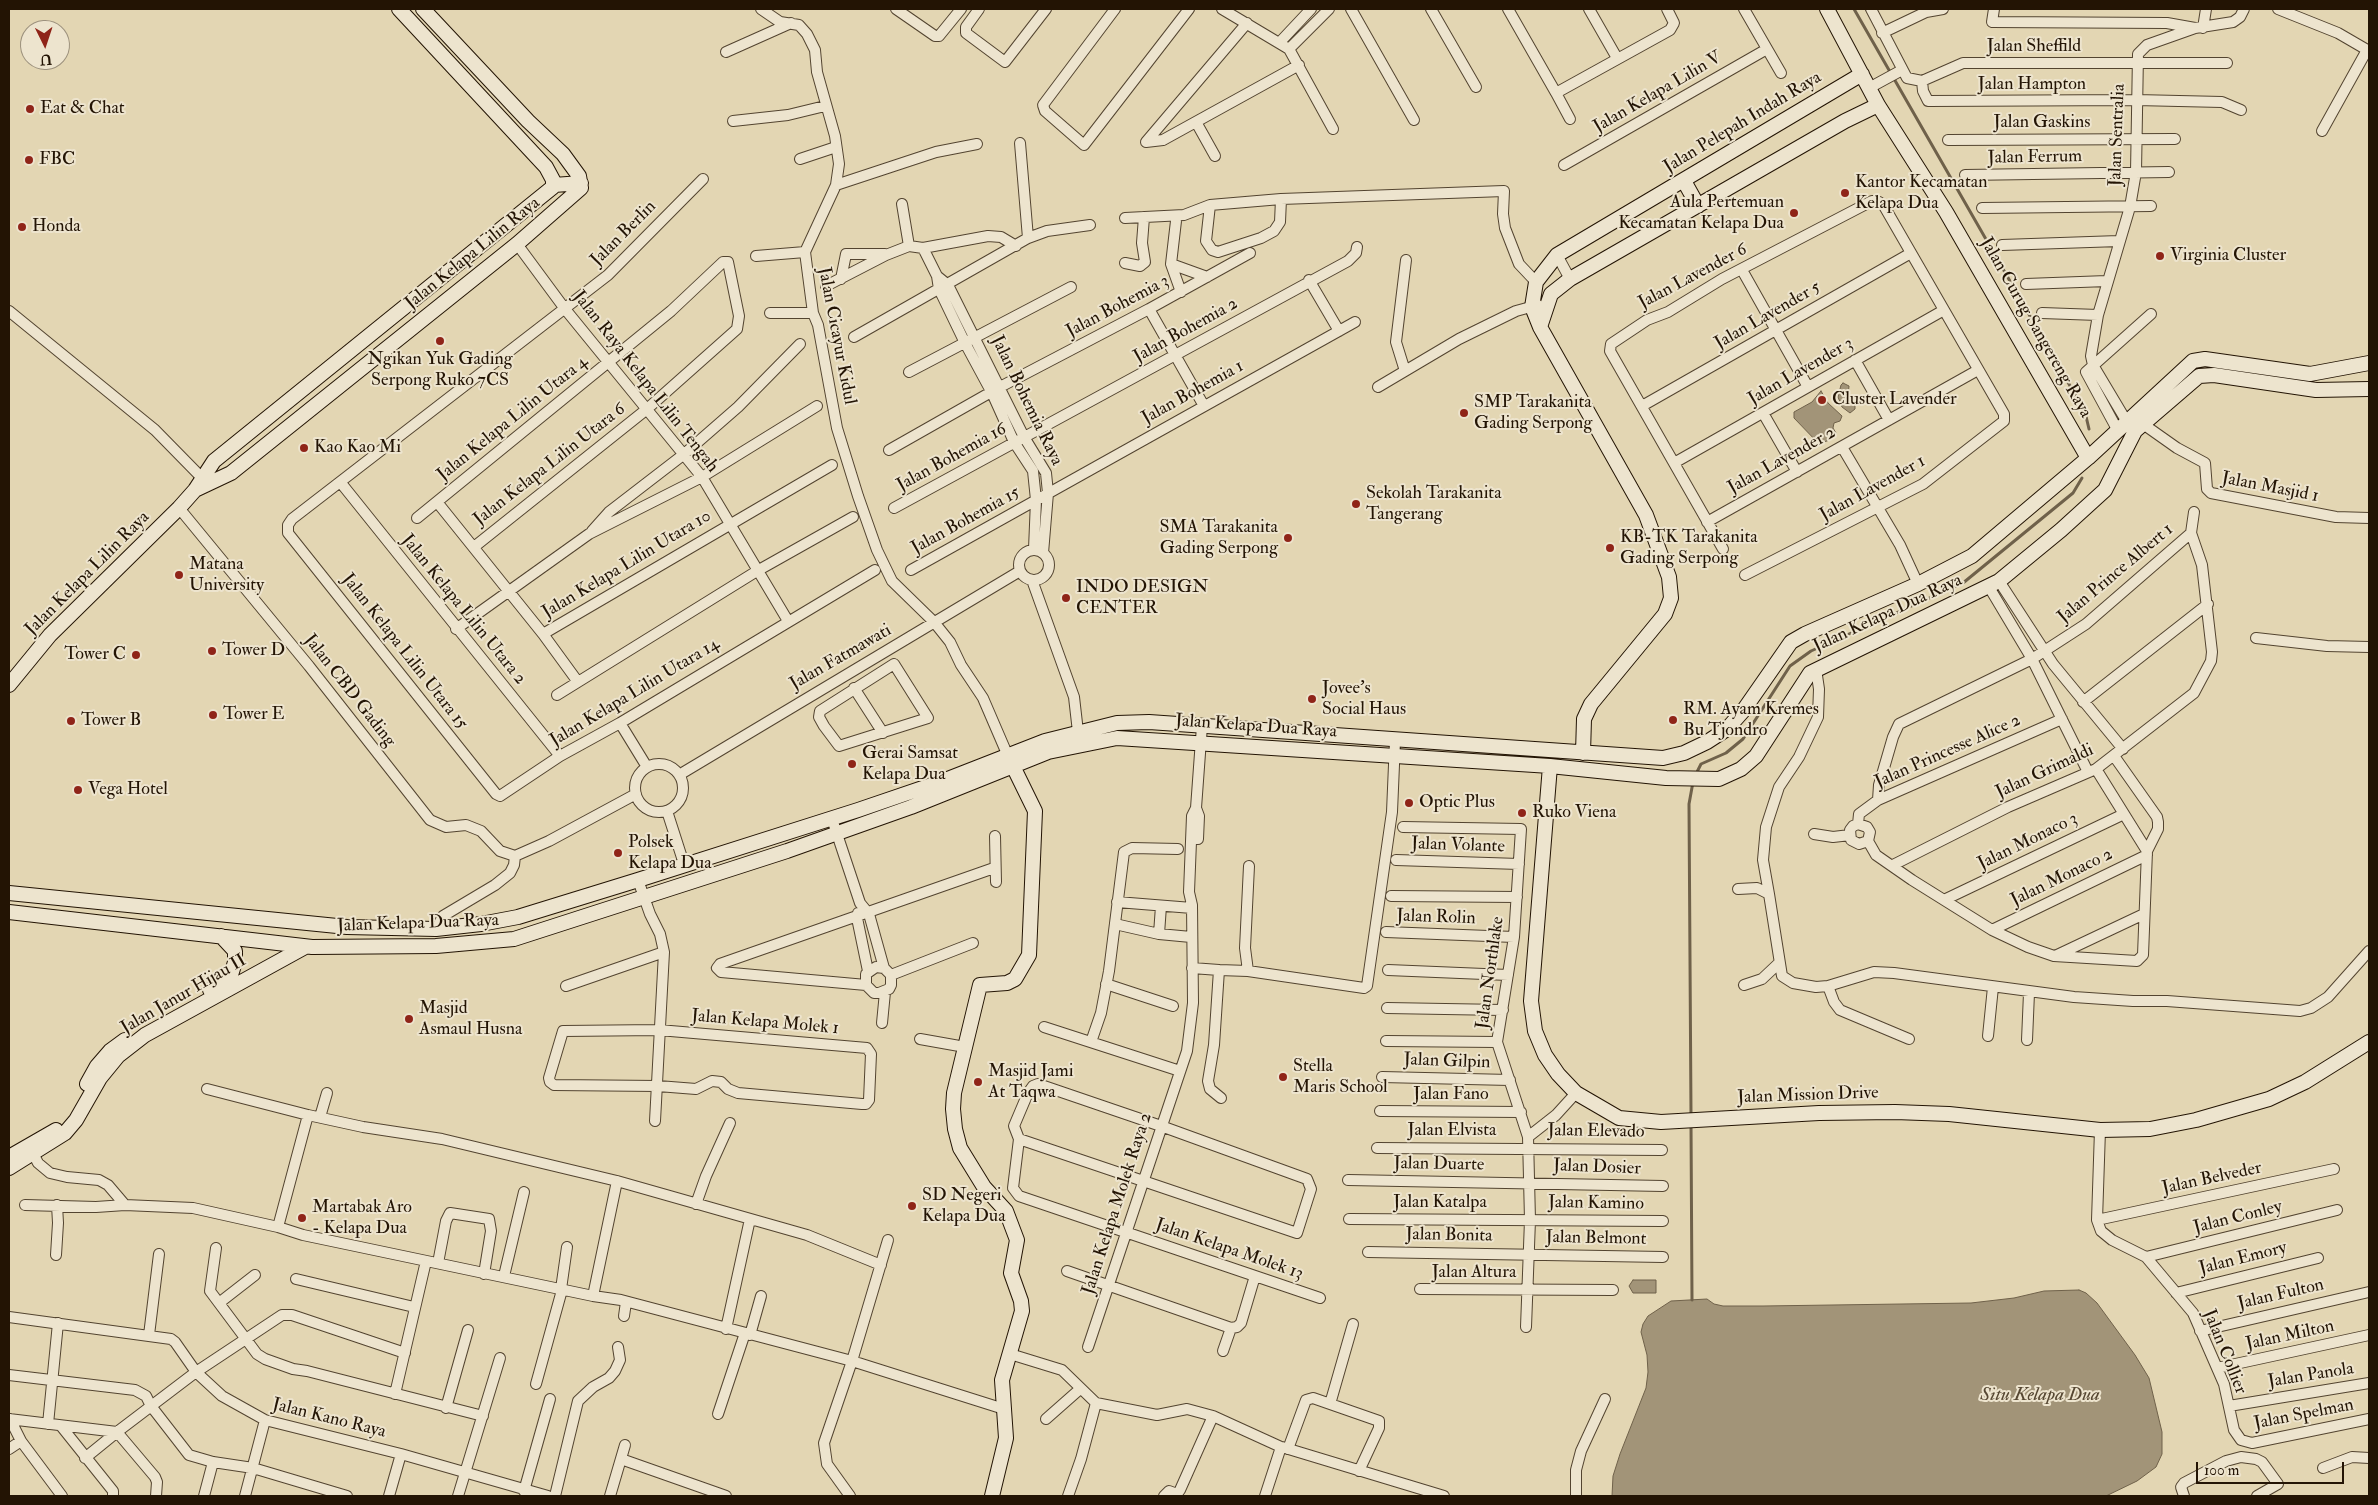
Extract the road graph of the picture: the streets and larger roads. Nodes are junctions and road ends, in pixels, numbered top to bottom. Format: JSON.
{"nodes":[{"id":1,"x":399,"y":9,"type":"edge"},
{"id":2,"x":423,"y":9,"type":"edge"},
{"id":3,"x":762,"y":9,"type":"edge"},
{"id":4,"x":896,"y":9,"type":"edge"},
{"id":5,"x":960,"y":9,"type":"edge"},
{"id":6,"x":979,"y":9,"type":"edge"},
{"id":7,"x":1046,"y":9,"type":"edge"},
{"id":8,"x":1115,"y":9,"type":"edge"},
{"id":9,"x":1189,"y":9,"type":"edge"},
{"id":10,"x":1222,"y":9,"type":"edge"},
{"id":11,"x":1311,"y":9,"type":"edge"},
{"id":12,"x":1329,"y":9,"type":"edge"},
{"id":13,"x":1350,"y":9,"type":"edge"},
{"id":14,"x":1431,"y":9,"type":"edge"},
{"id":15,"x":1508,"y":9,"type":"edge"},
{"id":16,"x":1589,"y":9,"type":"edge"},
{"id":17,"x":1667,"y":9,"type":"edge"},
{"id":18,"x":1744,"y":9,"type":"edge"},
{"id":19,"x":1827,"y":9,"type":"edge"},
{"id":20,"x":1871,"y":9,"type":"edge"},
{"id":21,"x":1943,"y":9,"type":"edge"},
{"id":22,"x":1994,"y":9,"type":"edge"},
{"id":23,"x":2206,"y":9,"type":"edge"},
{"id":24,"x":2278,"y":9,"type":"edge"},
{"id":25,"x":2242,"y":13,"type":"edge"},
{"id":26,"x":792,"y":23,"type":"junction"},
{"id":27,"x":1247,"y":23,"type":"junction"},
{"id":28,"x":2199,"y":28,"type":"junction"},
{"id":29,"x":1882,"y":33,"type":"junction"},
{"id":30,"x":1280,"y":42,"type":"junction"},
{"id":31,"x":1768,"y":49,"type":"junction"},
{"id":32,"x":1290,"y":50,"type":"junction"},
{"id":33,"x":2368,"y":51,"type":"edge"},
{"id":34,"x":726,"y":52,"type":"dead end"},
{"id":35,"x":1617,"y":58,"type":"junction"},
{"id":36,"x":2227,"y":63,"type":"dead end"},
{"id":37,"x":2137,"y":64,"type":"junction"},
{"id":38,"x":1298,"y":65,"type":"junction"},
{"id":39,"x":1898,"y":72,"type":"junction"},
{"id":40,"x":1781,"y":73,"type":"dead end"},
{"id":41,"x":1862,"y":74,"type":"junction"},
{"id":42,"x":1922,"y":81,"type":"junction"},
{"id":43,"x":1872,"y":86,"type":"junction"},
{"id":44,"x":1476,"y":87,"type":"dead end"},
{"id":45,"x":1556,"y":93,"type":"junction"},
{"id":46,"x":2136,"y":100,"type":"junction"},
{"id":47,"x":1878,"y":105,"type":"junction"},
{"id":48,"x":825,"y":106,"type":"junction"},
{"id":49,"x":2241,"y":110,"type":"dead end"},
{"id":50,"x":1414,"y":120,"type":"dead end"},
{"id":51,"x":1570,"y":120,"type":"dead end"},
{"id":52,"x":733,"y":121,"type":"dead end"},
{"id":53,"x":1196,"y":122,"type":"junction"},
{"id":54,"x":1333,"y":129,"type":"dead end"},
{"id":55,"x":2322,"y":131,"type":"dead end"},
{"id":56,"x":2136,"y":139,"type":"junction"},
{"id":57,"x":2175,"y":139,"type":"dead end"},
{"id":58,"x":1948,"y":140,"type":"dead end"},
{"id":59,"x":1020,"y":143,"type":"dead end"},
{"id":60,"x":977,"y":144,"type":"dead end"},
{"id":61,"x":836,"y":147,"type":"junction"},
{"id":62,"x":563,"y":154,"type":"junction"},
{"id":63,"x":1214,"y":156,"type":"dead end"},
{"id":64,"x":800,"y":159,"type":"dead end"},
{"id":65,"x":1564,"y":166,"type":"dead end"},
{"id":66,"x":546,"y":167,"type":"junction"},
{"id":67,"x":2136,"y":172,"type":"junction"},
{"id":68,"x":2169,"y":172,"type":"dead end"},
{"id":69,"x":1965,"y":176,"type":"dead end"},
{"id":70,"x":703,"y":179,"type":"dead end"},
{"id":71,"x":1684,"y":181,"type":"junction"},
{"id":72,"x":581,"y":183,"type":"junction"},
{"id":73,"x":554,"y":185,"type":"junction"},
{"id":74,"x":836,"y":185,"type":"junction"},
{"id":75,"x":1281,"y":199,"type":"junction"},
{"id":76,"x":902,"y":204,"type":"dead end"},
{"id":77,"x":1210,"y":205,"type":"junction"},
{"id":78,"x":1698,"y":206,"type":"junction"},
{"id":79,"x":2130,"y":206,"type":"junction"},
{"id":80,"x":2151,"y":206,"type":"dead end"},
{"id":81,"x":1982,"y":208,"type":"dead end"},
{"id":82,"x":1144,"y":216,"type":"junction"},
{"id":83,"x":1125,"y":218,"type":"dead end"},
{"id":84,"x":1176,"y":221,"type":"dead end"},
{"id":85,"x":1090,"y":225,"type":"dead end"},
{"id":86,"x":1028,"y":238,"type":"junction"},
{"id":87,"x":2119,"y":241,"type":"junction"},
{"id":88,"x":517,"y":244,"type":"junction"},
{"id":89,"x":2002,"y":245,"type":"dead end"},
{"id":90,"x":909,"y":246,"type":"junction"},
{"id":91,"x":1016,"y":246,"type":"junction"},
{"id":92,"x":1357,"y":247,"type":"dead end"},
{"id":93,"x":923,"y":248,"type":"junction"},
{"id":94,"x":805,"y":252,"type":"junction"},
{"id":95,"x":1250,"y":253,"type":"dead end"},
{"id":96,"x":1911,"y":253,"type":"junction"},
{"id":97,"x":886,"y":254,"type":"junction"},
{"id":98,"x":1557,"y":255,"type":"junction"},
{"id":99,"x":756,"y":256,"type":"dead end"},
{"id":100,"x":1406,"y":260,"type":"dead end"},
{"id":101,"x":1125,"y":263,"type":"dead end"},
{"id":102,"x":1171,"y":264,"type":"junction"},
{"id":103,"x":1742,"y":270,"type":"junction"},
{"id":104,"x":1206,"y":278,"type":"junction"},
{"id":105,"x":841,"y":279,"type":"junction"},
{"id":106,"x":1309,"y":280,"type":"junction"},
{"id":107,"x":1570,"y":280,"type":"junction"},
{"id":108,"x":2107,"y":280,"type":"junction"},
{"id":109,"x":1536,"y":282,"type":"junction"},
{"id":110,"x":2026,"y":284,"type":"dead end"},
{"id":111,"x":826,"y":286,"type":"dead end"},
{"id":112,"x":944,"y":287,"type":"junction"},
{"id":113,"x":1071,"y":288,"type":"dead end"},
{"id":114,"x":1181,"y":292,"type":"junction"},
{"id":115,"x":1546,"y":302,"type":"junction"},
{"id":116,"x":1532,"y":306,"type":"junction"},
{"id":117,"x":565,"y":309,"type":"junction"},
{"id":118,"x":1149,"y":309,"type":"junction"},
{"id":119,"x":1944,"y":310,"type":"junction"},
{"id":120,"x":9,"y":311,"type":"edge"},
{"id":121,"x":813,"y":312,"type":"junction"},
{"id":122,"x":770,"y":313,"type":"dead end"},
{"id":123,"x":2042,"y":313,"type":"dead end"},
{"id":124,"x":2151,"y":314,"type":"dead end"},
{"id":125,"x":2098,"y":315,"type":"junction"},
{"id":126,"x":1355,"y":322,"type":"dead end"},
{"id":127,"x":1540,"y":326,"type":"junction"},
{"id":128,"x":737,"y":329,"type":"joint"},
{"id":129,"x":1776,"y":330,"type":"junction"},
{"id":130,"x":1339,"y":331,"type":"junction"},
{"id":131,"x":374,"y":332,"type":"junction"},
{"id":132,"x":854,"y":337,"type":"dead end"},
{"id":133,"x":976,"y":337,"type":"junction"},
{"id":134,"x":965,"y":343,"type":"junction"},
{"id":135,"x":800,"y":344,"type":"dead end"},
{"id":136,"x":388,"y":347,"type":"junction"},
{"id":137,"x":1176,"y":356,"type":"junction"},
{"id":138,"x":1855,"y":360,"type":"junction"},
{"id":139,"x":2196,"y":360,"type":"junction"},
{"id":140,"x":610,"y":362,"type":"junction"},
{"id":141,"x":2369,"y":363,"type":"edge"},
{"id":142,"x":2093,"y":365,"type":"junction"},
{"id":143,"x":1978,"y":370,"type":"junction"},
{"id":144,"x":1405,"y":371,"type":"junction"},
{"id":145,"x":910,"y":372,"type":"dead end"},
{"id":146,"x":2319,"y":374,"type":"junction"},
{"id":147,"x":2199,"y":376,"type":"junction"},
{"id":148,"x":1808,"y":387,"type":"junction"},
{"id":149,"x":1378,"y":388,"type":"dead end"},
{"id":150,"x":2369,"y":389,"type":"edge"},
{"id":151,"x":996,"y":390,"type":"junction"},
{"id":152,"x":2316,"y":390,"type":"junction"},
{"id":153,"x":816,"y":406,"type":"dead end"},
{"id":154,"x":1204,"y":406,"type":"junction"},
{"id":155,"x":1642,"y":406,"type":"junction"},
{"id":156,"x":647,"y":409,"type":"junction"},
{"id":157,"x":1763,"y":413,"type":"junction"},
{"id":158,"x":1889,"y":420,"type":"junction"},
{"id":159,"x":2143,"y":424,"type":"junction"},
{"id":160,"x":2122,"y":426,"type":"junction"},
{"id":161,"x":1024,"y":437,"type":"junction"},
{"id":162,"x":1014,"y":442,"type":"junction"},
{"id":163,"x":1842,"y":447,"type":"junction"},
{"id":164,"x":889,"y":450,"type":"dead end"},
{"id":165,"x":683,"y":456,"type":"junction"},
{"id":166,"x":2088,"y":458,"type":"junction"},
{"id":167,"x":1674,"y":463,"type":"junction"},
{"id":168,"x":832,"y":464,"type":"dead end"},
{"id":169,"x":1797,"y":472,"type":"junction"},
{"id":170,"x":702,"y":477,"type":"junction"},
{"id":171,"x":205,"y":481,"type":"junction"},
{"id":172,"x":341,"y":483,"type":"junction"},
{"id":173,"x":1048,"y":493,"type":"junction"},
{"id":174,"x":1036,"y":500,"type":"junction"},
{"id":175,"x":438,"y":502,"type":"junction"},
{"id":176,"x":179,"y":508,"type":"junction"},
{"id":177,"x":894,"y":508,"type":"dead end"},
{"id":178,"x":1879,"y":508,"type":"junction"},
{"id":179,"x":2194,"y":512,"type":"dead end"},
{"id":180,"x":853,"y":517,"type":"dead end"},
{"id":181,"x":417,"y":518,"type":"dead end"},
{"id":182,"x":2369,"y":518,"type":"edge"},
{"id":183,"x":1708,"y":522,"type":"junction"},
{"id":184,"x":728,"y":524,"type":"junction"},
{"id":185,"x":2191,"y":533,"type":"junction"},
{"id":186,"x":589,"y":534,"type":"junction"},
{"id":187,"x":474,"y":546,"type":"junction"},
{"id":188,"x":1722,"y":549,"type":"dead end"},
{"id":189,"x":1039,"y":551,"type":"junction"},
{"id":190,"x":875,"y":570,"type":"dead end"},
{"id":191,"x":911,"y":570,"type":"dead end"},
{"id":192,"x":1020,"y":571,"type":"junction"},
{"id":193,"x":757,"y":572,"type":"junction"},
{"id":194,"x":1745,"y":575,"type":"dead end"},
{"id":195,"x":1032,"y":580,"type":"junction"},
{"id":196,"x":1918,"y":584,"type":"junction"},
{"id":197,"x":1994,"y":584,"type":"junction"},
{"id":198,"x":508,"y":591,"type":"junction"},
{"id":199,"x":2208,"y":604,"type":"junction"},
{"id":200,"x":788,"y":621,"type":"junction"},
{"id":201,"x":934,"y":622,"type":"junction"},
{"id":202,"x":456,"y":629,"type":"junction"},
{"id":203,"x":543,"y":634,"type":"junction"},
{"id":204,"x":2256,"y":638,"type":"dead end"},
{"id":205,"x":2369,"y":647,"type":"edge"},
{"id":206,"x":2043,"y":652,"type":"junction"},
{"id":207,"x":2032,"y":659,"type":"junction"},
{"id":208,"x":1816,"y":669,"type":"junction"},
{"id":209,"x":578,"y":682,"type":"junction"},
{"id":210,"x":828,"y":684,"type":"junction"},
{"id":211,"x":9,"y":685,"type":"edge"},
{"id":212,"x":854,"y":688,"type":"junction"},
{"id":213,"x":557,"y":695,"type":"dead end"},
{"id":214,"x":837,"y":698,"type":"junction"},
{"id":215,"x":2083,"y":702,"type":"junction"},
{"id":216,"x":2062,"y":719,"type":"junction"},
{"id":217,"x":620,"y":723,"type":"junction"},
{"id":218,"x":1202,"y":726,"type":"junction"},
{"id":219,"x":1078,"y":732,"type":"junction"},
{"id":220,"x":883,"y":733,"type":"junction"},
{"id":221,"x":1395,"y":741,"type":"junction"},
{"id":222,"x":1200,"y":742,"type":"junction"},
{"id":223,"x":2123,"y":749,"type":"junction"},
{"id":224,"x":1583,"y":753,"type":"junction"},
{"id":225,"x":560,"y":756,"type":"junction"},
{"id":226,"x":1395,"y":756,"type":"junction"},
{"id":227,"x":2114,"y":756,"type":"junction"},
{"id":228,"x":1663,"y":758,"type":"junction"},
{"id":229,"x":1010,"y":761,"type":"junction"},
{"id":230,"x":1550,"y":766,"type":"junction"},
{"id":231,"x":647,"y":767,"type":"junction"},
{"id":232,"x":2092,"y":771,"type":"junction"},
{"id":233,"x":679,"y":775,"type":"junction"},
{"id":234,"x":1663,"y":777,"type":"junction"},
{"id":235,"x":636,"y":794,"type":"junction"},
{"id":236,"x":500,"y":796,"type":"joint"},
{"id":237,"x":1878,"y":800,"type":"junction"},
{"id":238,"x":667,"y":811,"type":"junction"},
{"id":239,"x":2124,"y":814,"type":"junction"},
{"id":240,"x":832,"y":819,"type":"junction"},
{"id":241,"x":1858,"y":824,"type":"junction"},
{"id":242,"x":1403,"y":827,"type":"dead end"},
{"id":243,"x":837,"y":834,"type":"junction"},
{"id":244,"x":1814,"y":834,"type":"dead end"},
{"id":245,"x":995,"y":836,"type":"dead end"},
{"id":246,"x":1850,"y":836,"type":"junction"},
{"id":247,"x":1868,"y":841,"type":"junction"},
{"id":248,"x":1178,"y":849,"type":"dead end"},
{"id":249,"x":2147,"y":853,"type":"junction"},
{"id":250,"x":515,"y":856,"type":"junction"},
{"id":251,"x":1396,"y":860,"type":"dead end"},
{"id":252,"x":684,"y":864,"type":"junction"},
{"id":253,"x":1519,"y":864,"type":"junction"},
{"id":254,"x":1893,"y":865,"type":"junction"},
{"id":255,"x":1249,"y":866,"type":"dead end"},
{"id":256,"x":994,"y":868,"type":"junction"},
{"id":257,"x":638,"y":880,"type":"junction"},
{"id":258,"x":996,"y":882,"type":"dead end"},
{"id":259,"x":1738,"y":889,"type":"dead end"},
{"id":260,"x":9,"y":893,"type":"edge"},
{"id":261,"x":1768,"y":894,"type":"junction"},
{"id":262,"x":1391,"y":896,"type":"dead end"},
{"id":263,"x":1517,"y":897,"type":"junction"},
{"id":264,"x":644,"y":898,"type":"junction"},
{"id":265,"x":1946,"y":899,"type":"junction"},
{"id":266,"x":1117,"y":902,"type":"junction"},
{"id":267,"x":860,"y":903,"type":"junction"},
{"id":268,"x":1161,"y":906,"type":"junction"},
{"id":269,"x":1192,"y":906,"type":"junction"},
{"id":270,"x":9,"y":912,"type":"edge"},
{"id":271,"x":868,"y":914,"type":"junction"},
{"id":272,"x":2144,"y":914,"type":"junction"},
{"id":273,"x":857,"y":918,"type":"junction"},
{"id":274,"x":1115,"y":924,"type":"junction"},
{"id":275,"x":347,"y":928,"type":"junction"},
{"id":276,"x":436,"y":929,"type":"junction"},
{"id":277,"x":1992,"y":930,"type":"junction"},
{"id":278,"x":1386,"y":932,"type":"dead end"},
{"id":279,"x":1159,"y":934,"type":"junction"},
{"id":280,"x":221,"y":936,"type":"junction"},
{"id":281,"x":1191,"y":937,"type":"junction"},
{"id":282,"x":1514,"y":937,"type":"junction"},
{"id":283,"x":973,"y":943,"type":"dead end"},
{"id":284,"x":345,"y":946,"type":"junction"},
{"id":285,"x":305,"y":947,"type":"junction"},
{"id":286,"x":2369,"y":950,"type":"edge"},
{"id":287,"x":664,"y":952,"type":"junction"},
{"id":288,"x":2054,"y":956,"type":"junction"},
{"id":289,"x":1779,"y":962,"type":"junction"},
{"id":290,"x":1192,"y":968,"type":"junction"},
{"id":291,"x":1219,"y":970,"type":"junction"},
{"id":292,"x":1388,"y":970,"type":"dead end"},
{"id":293,"x":868,"y":971,"type":"junction"},
{"id":294,"x":888,"y":971,"type":"junction"},
{"id":295,"x":1248,"y":971,"type":"junction"},
{"id":296,"x":1508,"y":975,"type":"junction"},
{"id":297,"x":1106,"y":984,"type":"junction"},
{"id":298,"x":866,"y":985,"type":"junction"},
{"id":299,"x":1744,"y":985,"type":"dead end"},
{"id":300,"x":566,"y":986,"type":"dead end"},
{"id":301,"x":1828,"y":986,"type":"junction"},
{"id":302,"x":1993,"y":987,"type":"junction"},
{"id":303,"x":885,"y":992,"type":"junction"},
{"id":304,"x":2029,"y":992,"type":"junction"},
{"id":305,"x":1173,"y":1006,"type":"dead end"},
{"id":306,"x":1387,"y":1008,"type":"dead end"},
{"id":307,"x":1502,"y":1010,"type":"junction"},
{"id":308,"x":882,"y":1023,"type":"dead end"},
{"id":309,"x":1044,"y":1027,"type":"dead end"},
{"id":310,"x":659,"y":1030,"type":"junction"},
{"id":311,"x":1988,"y":1036,"type":"dead end"},
{"id":312,"x":920,"y":1039,"type":"dead end"},
{"id":313,"x":1909,"y":1039,"type":"dead end"},
{"id":314,"x":2027,"y":1040,"type":"dead end"},
{"id":315,"x":1386,"y":1041,"type":"dead end"},
{"id":316,"x":1091,"y":1042,"type":"junction"},
{"id":317,"x":1497,"y":1042,"type":"junction"},
{"id":318,"x":2369,"y":1042,"type":"edge"},
{"id":319,"x":965,"y":1047,"type":"junction"},
{"id":320,"x":1180,"y":1071,"type":"junction"},
{"id":321,"x":1382,"y":1077,"type":"dead end"},
{"id":322,"x":1510,"y":1080,"type":"junction"},
{"id":323,"x":658,"y":1086,"type":"junction"},
{"id":324,"x":206,"y":1089,"type":"dead end"},
{"id":325,"x":327,"y":1093,"type":"dead end"},
{"id":326,"x":1576,"y":1093,"type":"junction"},
{"id":327,"x":1221,"y":1098,"type":"dead end"},
{"id":328,"x":1380,"y":1111,"type":"dead end"},
{"id":329,"x":1521,"y":1112,"type":"junction"},
{"id":330,"x":308,"y":1114,"type":"junction"},
{"id":331,"x":320,"y":1117,"type":"junction"},
{"id":332,"x":655,"y":1121,"type":"dead end"},
{"id":333,"x":730,"y":1123,"type":"dead end"},
{"id":334,"x":1162,"y":1126,"type":"junction"},
{"id":335,"x":2100,"y":1130,"type":"junction"},
{"id":336,"x":1019,"y":1139,"type":"junction"},
{"id":337,"x":1528,"y":1142,"type":"junction"},
{"id":338,"x":1376,"y":1148,"type":"dead end"},
{"id":339,"x":1662,"y":1150,"type":"dead end"},
{"id":340,"x":33,"y":1153,"type":"junction"},
{"id":341,"x":9,"y":1157,"type":"edge"},
{"id":342,"x":9,"y":1168,"type":"edge"},
{"id":343,"x":2334,"y":1169,"type":"dead end"},
{"id":344,"x":1144,"y":1180,"type":"junction"},
{"id":345,"x":1348,"y":1180,"type":"dead end"},
{"id":346,"x":617,"y":1182,"type":"junction"},
{"id":347,"x":1529,"y":1182,"type":"junction"},
{"id":348,"x":1663,"y":1186,"type":"dead end"},
{"id":349,"x":524,"y":1192,"type":"dead end"},
{"id":350,"x":25,"y":1204,"type":"dead end"},
{"id":351,"x":696,"y":1204,"type":"junction"},
{"id":352,"x":57,"y":1205,"type":"junction"},
{"id":353,"x":125,"y":1205,"type":"junction"},
{"id":354,"x":2337,"y":1210,"type":"dead end"},
{"id":355,"x":1349,"y":1219,"type":"dead end"},
{"id":356,"x":750,"y":1220,"type":"junction"},
{"id":357,"x":1530,"y":1220,"type":"junction"},
{"id":358,"x":2097,"y":1220,"type":"junction"},
{"id":359,"x":1662,"y":1221,"type":"dead end"},
{"id":360,"x":278,"y":1226,"type":"junction"},
{"id":361,"x":1126,"y":1232,"type":"junction"},
{"id":362,"x":888,"y":1240,"type":"dead end"},
{"id":363,"x":567,"y":1247,"type":"dead end"},
{"id":364,"x":216,"y":1248,"type":"dead end"},
{"id":365,"x":1368,"y":1252,"type":"dead end"},
{"id":366,"x":159,"y":1254,"type":"dead end"},
{"id":367,"x":1528,"y":1254,"type":"junction"},
{"id":368,"x":56,"y":1255,"type":"dead end"},
{"id":369,"x":1663,"y":1257,"type":"dead end"},
{"id":370,"x":2146,"y":1257,"type":"junction"},
{"id":371,"x":2318,"y":1258,"type":"dead end"},
{"id":372,"x":426,"y":1261,"type":"junction"},
{"id":373,"x":438,"y":1263,"type":"junction"},
{"id":374,"x":881,"y":1264,"type":"junction"},
{"id":375,"x":1067,"y":1271,"type":"dead end"},
{"id":376,"x":484,"y":1274,"type":"junction"},
{"id":377,"x":255,"y":1276,"type":"dead end"},
{"id":378,"x":504,"y":1276,"type":"junction"},
{"id":379,"x":1256,"y":1276,"type":"junction"},
{"id":380,"x":296,"y":1279,"type":"dead end"},
{"id":381,"x":1108,"y":1285,"type":"junction"},
{"id":382,"x":1420,"y":1289,"type":"dead end"},
{"id":383,"x":1527,"y":1289,"type":"junction"},
{"id":384,"x":562,"y":1290,"type":"junction"},
{"id":385,"x":1613,"y":1290,"type":"dead end"},
{"id":386,"x":2176,"y":1292,"type":"junction"},
{"id":387,"x":2369,"y":1292,"type":"edge"},
{"id":388,"x":593,"y":1296,"type":"junction"},
{"id":389,"x":761,"y":1296,"type":"dead end"},
{"id":390,"x":1320,"y":1298,"type":"dead end"},
{"id":391,"x":626,"y":1302,"type":"junction"},
{"id":392,"x":218,"y":1303,"type":"junction"},
{"id":393,"x":414,"y":1307,"type":"junction"},
{"id":394,"x":624,"y":1316,"type":"dead end"},
{"id":395,"x":9,"y":1317,"type":"edge"},
{"id":396,"x":58,"y":1323,"type":"junction"},
{"id":397,"x":1353,"y":1324,"type":"dead end"},
{"id":398,"x":1526,"y":1327,"type":"dead end"},
{"id":399,"x":1231,"y":1328,"type":"junction"},
{"id":400,"x":726,"y":1329,"type":"junction"},
{"id":401,"x":468,"y":1330,"type":"dead end"},
{"id":402,"x":2200,"y":1331,"type":"junction"},
{"id":403,"x":747,"y":1334,"type":"junction"},
{"id":404,"x":149,"y":1335,"type":"junction"},
{"id":405,"x":2369,"y":1335,"type":"edge"},
{"id":406,"x":247,"y":1338,"type":"junction"},
{"id":407,"x":618,"y":1347,"type":"dead end"},
{"id":408,"x":1088,"y":1347,"type":"dead end"},
{"id":409,"x":1223,"y":1351,"type":"dead end"},
{"id":410,"x":405,"y":1353,"type":"junction"},
{"id":411,"x":1010,"y":1354,"type":"junction"},
{"id":412,"x":500,"y":1358,"type":"dead end"},
{"id":413,"x":852,"y":1361,"type":"junction"},
{"id":414,"x":2217,"y":1368,"type":"junction"},
{"id":415,"x":196,"y":1372,"type":"junction"},
{"id":416,"x":9,"y":1375,"type":"edge"},
{"id":417,"x":54,"y":1379,"type":"junction"},
{"id":418,"x":2369,"y":1383,"type":"edge"},
{"id":419,"x":536,"y":1384,"type":"dead end"},
{"id":420,"x":1080,"y":1389,"type":"junction"},
{"id":421,"x":395,"y":1394,"type":"junction"},
{"id":422,"x":550,"y":1399,"type":"dead end"},
{"id":423,"x":1605,"y":1399,"type":"dead end"},
{"id":424,"x":1096,"y":1403,"type":"junction"},
{"id":425,"x":1330,"y":1404,"type":"junction"},
{"id":426,"x":151,"y":1406,"type":"junction"},
{"id":427,"x":2229,"y":1406,"type":"junction"},
{"id":428,"x":446,"y":1408,"type":"junction"},
{"id":429,"x":1004,"y":1409,"type":"junction"},
{"id":430,"x":718,"y":1414,"type":"dead end"},
{"id":431,"x":483,"y":1416,"type":"junction"},
{"id":432,"x":1213,"y":1416,"type":"junction"},
{"id":433,"x":9,"y":1419,"type":"edge"},
{"id":434,"x":1046,"y":1419,"type":"dead end"},
{"id":435,"x":265,"y":1420,"type":"junction"},
{"id":436,"x":2369,"y":1420,"type":"edge"},
{"id":437,"x":48,"y":1424,"type":"junction"},
{"id":438,"x":62,"y":1426,"type":"junction"},
{"id":439,"x":117,"y":1432,"type":"junction"},
{"id":440,"x":21,"y":1441,"type":"junction"},
{"id":441,"x":2245,"y":1442,"type":"joint"},
{"id":442,"x":624,"y":1445,"type":"dead end"},
{"id":443,"x":1285,"y":1448,"type":"junction"},
{"id":444,"x":9,"y":1449,"type":"edge"},
{"id":445,"x":401,"y":1454,"type":"junction"},
{"id":446,"x":85,"y":1458,"type":"junction"},
{"id":447,"x":2369,"y":1458,"type":"edge"},
{"id":448,"x":621,"y":1459,"type":"junction"},
{"id":449,"x":213,"y":1462,"type":"junction"},
{"id":450,"x":253,"y":1468,"type":"junction"},
{"id":451,"x":2323,"y":1468,"type":"dead end"},
{"id":452,"x":1359,"y":1471,"type":"junction"},
{"id":453,"x":466,"y":1472,"type":"junction"},
{"id":454,"x":528,"y":1493,"type":"edge"},
{"id":455,"x":1179,"y":1495,"type":"edge"},
{"id":456,"x":62,"y":1496,"type":"edge"},
{"id":457,"x":114,"y":1496,"type":"edge"},
{"id":458,"x":156,"y":1496,"type":"edge"},
{"id":459,"x":204,"y":1496,"type":"edge"},
{"id":460,"x":245,"y":1496,"type":"edge"},
{"id":461,"x":347,"y":1496,"type":"edge"},
{"id":462,"x":389,"y":1496,"type":"edge"},
{"id":463,"x":458,"y":1496,"type":"edge"},
{"id":464,"x":548,"y":1496,"type":"edge"},
{"id":465,"x":555,"y":1496,"type":"edge"},
{"id":466,"x":610,"y":1496,"type":"edge"},
{"id":467,"x":726,"y":1496,"type":"edge"},
{"id":468,"x":850,"y":1496,"type":"edge"},
{"id":469,"x":992,"y":1496,"type":"edge"},
{"id":470,"x":1068,"y":1496,"type":"edge"},
{"id":471,"x":1164,"y":1496,"type":"edge"},
{"id":472,"x":1265,"y":1496,"type":"edge"},
{"id":473,"x":1444,"y":1496,"type":"edge"},
{"id":474,"x":1576,"y":1496,"type":"edge"},
{"id":475,"x":2184,"y":1496,"type":"edge"},
{"id":476,"x":2258,"y":1496,"type":"edge"}],
"edges":[{"from":1,"to":66,"type":"street","name":"Jalan Kelapa Lilin Raya"},
{"from":2,"to":62,"type":"street"},
{"from":3,"to":26,"type":"street","name":"Jalan Cicayur Kidul"},
{"from":4,"to":5,"type":"street"},
{"from":6,"to":7,"type":"street"},
{"from":8,"to":9,"type":"street"},
{"from":10,"to":27,"type":"street"},
{"from":11,"to":30,"type":"street"},
{"from":12,"to":32,"type":"street"},
{"from":13,"to":50,"type":"street"},
{"from":14,"to":44,"type":"street"},
{"from":15,"to":45,"type":"street"},
{"from":16,"to":35,"type":"street"},
{"from":17,"to":35,"type":"street"},
{"from":18,"to":31,"type":"street"},
{"from":19,"to":41,"type":"street","name":"Jalan Curug Sangereng Raya"},
{"from":20,"to":29,"type":"street"},
{"from":21,"to":29,"type":"street"},
{"from":22,"to":28,"type":"street"},
{"from":23,"to":28,"type":"street"},
{"from":24,"to":33,"type":"street"},
{"from":25,"to":28,"type":"street"},
{"from":26,"to":34,"type":"street"},
{"from":26,"to":48,"type":"street","name":"Jalan Cicayur Kidul"},
{"from":27,"to":30,"type":"street"},
{"from":27,"to":53,"type":"street"},
{"from":28,"to":37,"type":"street","name":"Jalan Sentralia"},
{"from":29,"to":39,"type":"street"},
{"from":30,"to":32,"type":"street"},
{"from":31,"to":40,"type":"street"},
{"from":31,"to":65,"type":"street","name":"Jalan Kelapa Lilin V"},
{"from":32,"to":38,"type":"street"},
{"from":33,"to":55,"type":"street"},
{"from":35,"to":45,"type":"street"},
{"from":36,"to":37,"type":"street","name":"Jalan Sheffild"},
{"from":37,"to":42,"type":"street","name":"Jalan Sheffild"},
{"from":37,"to":46,"type":"street","name":"Jalan Sentralia"},
{"from":38,"to":53,"type":"street"},
{"from":38,"to":54,"type":"street"},
{"from":39,"to":42,"type":"street"},
{"from":39,"to":43,"type":"street"},
{"from":41,"to":43,"type":"street","name":"Jalan Curug Sangereng Raya"},
{"from":41,"to":71,"type":"street","name":"Jalan Pelepah Indah Raya"},
{"from":42,"to":46,"type":"street","name":"Jalan Hampton"},
{"from":43,"to":47,"type":"street","name":"Jalan Curug Sangereng Raya"},
{"from":45,"to":51,"type":"street"},
{"from":46,"to":49,"type":"street","name":"Jalan Hampton"},
{"from":46,"to":56,"type":"street","name":"Jalan Sentralia"},
{"from":47,"to":78,"type":"street"},
{"from":47,"to":166,"type":"street","name":"Jalan Curug Sangereng Raya"},
{"from":48,"to":52,"type":"street"},
{"from":48,"to":61,"type":"street","name":"Jalan Cicayur Kidul"},
{"from":53,"to":63,"type":"street"},
{"from":56,"to":57,"type":"street","name":"Jalan Gaskins"},
{"from":56,"to":58,"type":"street","name":"Jalan Gaskins"},
{"from":56,"to":67,"type":"street","name":"Jalan Sentralia"},
{"from":59,"to":86,"type":"street"},
{"from":60,"to":74,"type":"street"},
{"from":61,"to":64,"type":"street"},
{"from":61,"to":74,"type":"street","name":"Jalan Cicayur Kidul"},
{"from":62,"to":66,"type":"street"},
{"from":62,"to":72,"type":"street"},
{"from":66,"to":73,"type":"street","name":"Jalan Kelapa Lilin Raya"},
{"from":67,"to":68,"type":"street","name":"Jalan Ferrum"},
{"from":67,"to":69,"type":"street","name":"Jalan Ferrum"},
{"from":67,"to":79,"type":"street","name":"Jalan Sentralia"},
{"from":70,"to":117,"type":"street","name":"Jalan Berlin"},
{"from":71,"to":78,"type":"street"},
{"from":71,"to":98,"type":"street","name":"Jalan Pelepah Indah Raya"},
{"from":72,"to":73,"type":"street"},
{"from":72,"to":88,"type":"street","name":"Jalan Kelapa Lilin Raya"},
{"from":73,"to":131,"type":"street","name":"Jalan Kelapa Lilin Raya"},
{"from":74,"to":94,"type":"street","name":"Jalan Cicayur Kidul"},
{"from":75,"to":77,"type":"street"},
{"from":75,"to":77,"type":"street"},
{"from":75,"to":109,"type":"street"},
{"from":76,"to":90,"type":"street"},
{"from":77,"to":82,"type":"street"},
{"from":78,"to":107,"type":"street"},
{"from":79,"to":80,"type":"street"},
{"from":79,"to":81,"type":"street"},
{"from":79,"to":87,"type":"street","name":"Jalan Sentralia"},
{"from":82,"to":83,"type":"street"},
{"from":82,"to":101,"type":"street"},
{"from":84,"to":102,"type":"street"},
{"from":85,"to":86,"type":"street"},
{"from":86,"to":91,"type":"street"},
{"from":87,"to":89,"type":"street"},
{"from":87,"to":108,"type":"street","name":"Jalan Sentralia"},
{"from":88,"to":117,"type":"street","name":"Jalan Raya Kelapa Lilin Tengah"},
{"from":88,"to":136,"type":"street","name":"Jalan Kelapa Lilin Raya"},
{"from":90,"to":93,"type":"street"},
{"from":90,"to":97,"type":"street"},
{"from":91,"to":93,"type":"street"},
{"from":91,"to":112,"type":"street"},
{"from":92,"to":106,"type":"street","name":"Jalan Bohemia 2"},
{"from":93,"to":112,"type":"street","name":"Jalan Bohemia Raya"},
{"from":94,"to":99,"type":"street"},
{"from":94,"to":121,"type":"street","name":"Jalan Cicayur Kidul"},
{"from":95,"to":104,"type":"street","name":"Jalan Bohemia 3"},
{"from":96,"to":103,"type":"street","name":"Jalan Lavender 6"},
{"from":96,"to":119,"type":"street"},
{"from":96,"to":129,"type":"street","name":"Jalan Lavender 5"},
{"from":97,"to":105,"type":"street"},
{"from":97,"to":105,"type":"street"},
{"from":98,"to":107,"type":"street"},
{"from":98,"to":109,"type":"street","name":"Jalan Pelepah Indah Raya"},
{"from":100,"to":144,"type":"street"},
{"from":102,"to":104,"type":"street"},
{"from":102,"to":114,"type":"street"},
{"from":103,"to":129,"type":"street"},
{"from":103,"to":155,"type":"street","name":"Jalan Lavender 6"},
{"from":104,"to":114,"type":"street","name":"Jalan Bohemia 3"},
{"from":105,"to":111,"type":"street"},
{"from":106,"to":130,"type":"street"},
{"from":106,"to":137,"type":"street","name":"Jalan Bohemia 2"},
{"from":107,"to":115,"type":"street"},
{"from":108,"to":110,"type":"street"},
{"from":108,"to":125,"type":"street","name":"Jalan Sentralia"},
{"from":109,"to":116,"type":"street","name":"Jalan Pelepah Indah Raya"},
{"from":112,"to":132,"type":"street"},
{"from":112,"to":133,"type":"street","name":"Jalan Bohemia Raya"},
{"from":112,"to":134,"type":"street","name":"Jalan Bohemia Raya"},
{"from":113,"to":133,"type":"street"},
{"from":114,"to":118,"type":"street","name":"Jalan Bohemia 3"},
{"from":115,"to":116,"type":"street"},
{"from":115,"to":127,"type":"street"},
{"from":116,"to":127,"type":"street"},
{"from":116,"to":144,"type":"street"},
{"from":117,"to":140,"type":"street","name":"Jalan Raya Kelapa Lilin Tengah"},
{"from":117,"to":172,"type":"street"},
{"from":118,"to":137,"type":"street"},
{"from":118,"to":151,"type":"street","name":"Jalan Bohemia 3"},
{"from":119,"to":138,"type":"street","name":"Jalan Lavender 3"},
{"from":119,"to":143,"type":"street"},
{"from":120,"to":171,"type":"street"},
{"from":121,"to":122,"type":"street"},
{"from":121,"to":201,"type":"street","name":"Jalan Cicayur Kidul"},
{"from":123,"to":125,"type":"street"},
{"from":124,"to":142,"type":"street"},
{"from":125,"to":142,"type":"street","name":"Jalan Sentralia"},
{"from":126,"to":130,"type":"street","name":"Jalan Bohemia 1"},
{"from":127,"to":224,"type":"street"},
{"from":128,"to":140,"type":"street","name":"Jalan Kelapa Lilin Utara 4"},
{"from":128,"to":156,"type":"street","name":"Jalan Kelapa Lilin Utara 6"},
{"from":129,"to":148,"type":"street"},
{"from":129,"to":155,"type":"street","name":"Jalan Lavender 5"},
{"from":130,"to":154,"type":"street","name":"Jalan Bohemia 1"},
{"from":131,"to":136,"type":"street"},
{"from":131,"to":171,"type":"street","name":"Jalan Kelapa Lilin Raya"},
{"from":133,"to":134,"type":"street"},
{"from":133,"to":151,"type":"street","name":"Jalan Bohemia Raya"},
{"from":134,"to":145,"type":"street"},
{"from":134,"to":151,"type":"street","name":"Jalan Bohemia Raya"},
{"from":135,"to":165,"type":"street"},
{"from":136,"to":171,"type":"street","name":"Jalan Kelapa Lilin Raya"},
{"from":137,"to":154,"type":"street"},
{"from":137,"to":161,"type":"street","name":"Jalan Bohemia 2"},
{"from":138,"to":148,"type":"street","name":"Jalan Lavender 3"},
{"from":138,"to":158,"type":"street"},
{"from":139,"to":146,"type":"street"},
{"from":139,"to":147,"type":"street"},
{"from":139,"to":160,"type":"street","name":"Jalan Kelapa Dua Raya"},
{"from":140,"to":156,"type":"street","name":"Jalan Raya Kelapa Lilin Tengah"},
{"from":140,"to":175,"type":"street","name":"Jalan Kelapa Lilin Utara 4"},
{"from":141,"to":146,"type":"street"},
{"from":142,"to":160,"type":"street","name":"Jalan Sentralia"},
{"from":143,"to":158,"type":"street","name":"Jalan Lavender 2"},
{"from":143,"to":178,"type":"street","name":"Jalan Lavender 1"},
{"from":144,"to":149,"type":"street"},
{"from":146,"to":152,"type":"street"},
{"from":147,"to":152,"type":"street"},
{"from":147,"to":159,"type":"street","name":"Jalan Kelapa Dua Raya"},
{"from":148,"to":157,"type":"street","name":"Jalan Lavender 3"},
{"from":150,"to":152,"type":"street"},
{"from":151,"to":161,"type":"street","name":"Jalan Bohemia Raya"},
{"from":151,"to":162,"type":"street","name":"Jalan Bohemia Raya"},
{"from":151,"to":164,"type":"street","name":"Jalan Bohemia 3"},
{"from":153,"to":170,"type":"street"},
{"from":154,"to":173,"type":"street","name":"Jalan Bohemia 1"},
{"from":155,"to":167,"type":"street"},
{"from":156,"to":165,"type":"street","name":"Jalan Raya Kelapa Lilin Tengah"},
{"from":156,"to":187,"type":"street","name":"Jalan Kelapa Lilin Utara 6"},
{"from":157,"to":167,"type":"street","name":"Jalan Lavender 3"},
{"from":157,"to":169,"type":"street"},
{"from":158,"to":163,"type":"street","name":"Jalan Lavender 2"},
{"from":159,"to":182,"type":"street","name":"Jalan Masjid 1"},
{"from":159,"to":197,"type":"street","name":"Jalan Kelapa Dua Raya"},
{"from":160,"to":166,"type":"street","name":"Jalan Kelapa Dua Raya"},
{"from":161,"to":162,"type":"street","name":"Jalan Bohemia 16"},
{"from":161,"to":173,"type":"street","name":"Jalan Bohemia Raya"},
{"from":162,"to":174,"type":"street","name":"Jalan Bohemia Raya"},
{"from":162,"to":177,"type":"street","name":"Jalan Bohemia 16"},
{"from":163,"to":169,"type":"street","name":"Jalan Lavender 2"},
{"from":163,"to":178,"type":"street"},
{"from":165,"to":170,"type":"street","name":"Jalan Raya Kelapa Lilin Tengah"},
{"from":165,"to":186,"type":"street"},
{"from":166,"to":196,"type":"street","name":"Jalan Kelapa Dua Raya"},
{"from":167,"to":183,"type":"street"},
{"from":168,"to":184,"type":"street","name":"Jalan Kelapa Lilin Utara 10"},
{"from":169,"to":183,"type":"street","name":"Jalan Lavender 2"},
{"from":170,"to":184,"type":"street","name":"Jalan Raya Kelapa Lilin Tengah"},
{"from":170,"to":186,"type":"street"},
{"from":171,"to":176,"type":"street","name":"Jalan Kelapa Lilin Raya"},
{"from":172,"to":202,"type":"street","name":"Jalan Kelapa Lilin Utara 2"},
{"from":172,"to":236,"type":"street","name":"Jalan Kelapa Lilin Utara 15"},
{"from":173,"to":174,"type":"street","name":"Jalan Bohemia 1"},
{"from":173,"to":189,"type":"street","name":"Jalan Bohemia Raya"},
{"from":174,"to":189,"type":"street","name":"Jalan Bohemia Raya"},
{"from":174,"to":191,"type":"street","name":"Jalan Bohemia 15"},
{"from":175,"to":181,"type":"street","name":"Jalan Kelapa Lilin Utara 4"},
{"from":175,"to":187,"type":"street","name":"Jalan Kelapa Lilin Utara 4"},
{"from":176,"to":211,"type":"street","name":"Jalan Kelapa Lilin Raya"},
{"from":176,"to":250,"type":"street","name":"Jalan CBD Gading"},
{"from":178,"to":194,"type":"street","name":"Jalan Lavender 1"},
{"from":178,"to":196,"type":"street"},
{"from":179,"to":185,"type":"street","name":"Jalan Prince Albert 1"},
{"from":180,"to":193,"type":"street"},
{"from":183,"to":188,"type":"street"},
{"from":184,"to":193,"type":"street","name":"Jalan Raya Kelapa Lilin Tengah"},
{"from":184,"to":203,"type":"street","name":"Jalan Kelapa Lilin Utara 10"},
{"from":185,"to":199,"type":"street"},
{"from":185,"to":206,"type":"street","name":"Jalan Prince Albert 1"},
{"from":186,"to":198,"type":"street"},
{"from":187,"to":198,"type":"street","name":"Jalan Kelapa Lilin Utara 4"},
{"from":189,"to":192,"type":"street"},
{"from":189,"to":195,"type":"street"},
{"from":190,"to":200,"type":"street","name":"Jalan Kelapa Lilin Utara 14"},
{"from":192,"to":195,"type":"street"},
{"from":192,"to":201,"type":"street","name":"Jalan Fatmawati"},
{"from":193,"to":200,"type":"street","name":"Jalan Raya Kelapa Lilin Tengah"},
{"from":193,"to":209,"type":"street"},
{"from":195,"to":219,"type":"street"},
{"from":196,"to":228,"type":"street","name":"Jalan Kelapa Dua Raya"},
{"from":197,"to":206,"type":"street"},
{"from":197,"to":207,"type":"street"},
{"from":197,"to":208,"type":"street","name":"Jalan Kelapa Dua Raya"},
{"from":198,"to":202,"type":"street"},
{"from":198,"to":203,"type":"street","name":"Jalan Kelapa Lilin Utara 4"},
{"from":199,"to":215,"type":"street"},
{"from":199,"to":223,"type":"street","name":"Jalan Grimaldi"},
{"from":200,"to":217,"type":"street","name":"Jalan Kelapa Lilin Utara 14"},
{"from":201,"to":210,"type":"street","name":"Jalan Fatmawati"},
{"from":201,"to":229,"type":"street","name":"Jalan Cicayur Kidul"},
{"from":202,"to":225,"type":"street","name":"Jalan Kelapa Lilin Utara 2"},
{"from":203,"to":209,"type":"street","name":"Jalan Kelapa Lilin Utara 4"},
{"from":204,"to":205,"type":"street"},
{"from":206,"to":207,"type":"street","name":"Jalan Prince Albert 1"},
{"from":206,"to":215,"type":"street"},
{"from":207,"to":216,"type":"street"},
{"from":207,"to":237,"type":"street","name":"Jalan Prince Albert 1"},
{"from":208,"to":234,"type":"street","name":"Jalan Kelapa Dua Raya"},
{"from":208,"to":261,"type":"street"},
{"from":209,"to":213,"type":"street"},
{"from":210,"to":214,"type":"street"},
{"from":210,"to":233,"type":"street","name":"Jalan Fatmawati"},
{"from":212,"to":214,"type":"street"},
{"from":212,"to":220,"type":"street"},
{"from":212,"to":220,"type":"street"},
{"from":214,"to":220,"type":"street"},
{"from":215,"to":223,"type":"street"},
{"from":216,"to":232,"type":"street"},
{"from":216,"to":237,"type":"street","name":"Jalan Princesse Alice 2"},
{"from":217,"to":225,"type":"street","name":"Jalan Kelapa Lilin Utara 14"},
{"from":217,"to":231,"type":"street"},
{"from":218,"to":219,"type":"street","name":"Jalan Kelapa Dua Raya"},
{"from":218,"to":221,"type":"street","name":"Jalan Kelapa Dua Raya"},
{"from":218,"to":222,"type":"street","name":"Jalan Kelapa Molek Raya 2"},
{"from":219,"to":229,"type":"street","name":"Jalan Kelapa Dua Raya"},
{"from":221,"to":224,"type":"street","name":"Jalan Kelapa Dua Raya"},
{"from":221,"to":226,"type":"street"},
{"from":222,"to":226,"type":"street","name":"Jalan Kelapa Dua Raya"},
{"from":222,"to":229,"type":"street","name":"Jalan Kelapa Dua Raya"},
{"from":222,"to":269,"type":"street","name":"Jalan Kelapa Molek Raya 2"},
{"from":223,"to":227,"type":"street","name":"Jalan Grimaldi"},
{"from":224,"to":228,"type":"street","name":"Jalan Kelapa Dua Raya"},
{"from":225,"to":236,"type":"street","name":"Jalan Kelapa Lilin Utara 14"},
{"from":226,"to":230,"type":"street","name":"Jalan Kelapa Dua Raya"},
{"from":226,"to":295,"type":"street"},
{"from":227,"to":232,"type":"street","name":"Jalan Grimaldi"},
{"from":227,"to":249,"type":"street"},
{"from":228,"to":234,"type":"street"},
{"from":229,"to":240,"type":"street","name":"Jalan Kelapa Dua Raya"},
{"from":229,"to":243,"type":"street","name":"Jalan Kelapa Dua Raya"},
{"from":229,"to":319,"type":"street"},
{"from":230,"to":234,"type":"street","name":"Jalan Kelapa Dua Raya"},
{"from":230,"to":326,"type":"street","name":"Jalan Mission Drive"},
{"from":231,"to":233,"type":"street"},
{"from":231,"to":235,"type":"street"},
{"from":232,"to":239,"type":"street"},
{"from":232,"to":254,"type":"street","name":"Jalan Grimaldi"},
{"from":233,"to":238,"type":"street"},
{"from":235,"to":238,"type":"street"},
{"from":235,"to":250,"type":"street"},
{"from":237,"to":241,"type":"street","name":"Jalan Princesse Alice 2"},
{"from":238,"to":252,"type":"street"},
{"from":239,"to":249,"type":"street"},
{"from":239,"to":265,"type":"street","name":"Jalan Monaco 3"},
{"from":240,"to":243,"type":"street"},
{"from":240,"to":252,"type":"street","name":"Jalan Kelapa Dua Raya"},
{"from":241,"to":246,"type":"street"},
{"from":241,"to":247,"type":"street"},
{"from":242,"to":253,"type":"street","name":"Jalan Northlake"},
{"from":243,"to":264,"type":"street","name":"Jalan Kelapa Dua Raya"},
{"from":243,"to":267,"type":"street"},
{"from":244,"to":246,"type":"street"},
{"from":245,"to":256,"type":"street"},
{"from":246,"to":247,"type":"street"},
{"from":247,"to":254,"type":"street"},
{"from":248,"to":266,"type":"street"},
{"from":249,"to":272,"type":"street"},
{"from":249,"to":277,"type":"street","name":"Jalan Monaco 2"},
{"from":250,"to":276,"type":"street"},
{"from":251,"to":253,"type":"street","name":"Jalan Volante"},
{"from":252,"to":257,"type":"street","name":"Jalan Kelapa Dua Raya"},
{"from":253,"to":263,"type":"street","name":"Jalan Northlake"},
{"from":254,"to":265,"type":"street"},
{"from":255,"to":295,"type":"street"},
{"from":256,"to":258,"type":"street"},
{"from":256,"to":271,"type":"street"},
{"from":257,"to":264,"type":"street"},
{"from":257,"to":276,"type":"street","name":"Jalan Kelapa Dua Raya"},
{"from":259,"to":261,"type":"street"},
{"from":260,"to":275,"type":"street","name":"Jalan Kelapa Dua Raya"},
{"from":261,"to":289,"type":"street"},
{"from":262,"to":263,"type":"street"},
{"from":263,"to":282,"type":"street","name":"Jalan Northlake"},
{"from":264,"to":284,"type":"street","name":"Jalan Kelapa Dua Raya"},
{"from":264,"to":287,"type":"street"},
{"from":265,"to":277,"type":"street"},
{"from":266,"to":268,"type":"street"},
{"from":266,"to":274,"type":"street"},
{"from":267,"to":271,"type":"street"},
{"from":267,"to":273,"type":"street"},
{"from":268,"to":269,"type":"street"},
{"from":268,"to":279,"type":"street"},
{"from":269,"to":281,"type":"street","name":"Jalan Kelapa Molek Raya 2"},
{"from":270,"to":280,"type":"street","name":"Jalan Kelapa Dua Raya"},
{"from":271,"to":273,"type":"street"},
{"from":271,"to":294,"type":"street"},
{"from":272,"to":288,"type":"street"},
{"from":272,"to":288,"type":"street"},
{"from":273,"to":293,"type":"street"},
{"from":273,"to":298,"type":"street"},
{"from":274,"to":279,"type":"street"},
{"from":274,"to":297,"type":"street"},
{"from":275,"to":276,"type":"street","name":"Jalan Kelapa Dua Raya"},
{"from":275,"to":284,"type":"street"},
{"from":277,"to":288,"type":"street"},
{"from":278,"to":282,"type":"street","name":"Jalan Rolin"},
{"from":279,"to":281,"type":"street"},
{"from":280,"to":285,"type":"street","name":"Jalan Kelapa Dua Raya"},
{"from":280,"to":340,"type":"street","name":"Jalan Janur Hijau II"},
{"from":281,"to":290,"type":"street","name":"Jalan Kelapa Molek Raya 2"},
{"from":282,"to":296,"type":"street","name":"Jalan Northlake"},
{"from":283,"to":294,"type":"street"},
{"from":284,"to":285,"type":"street","name":"Jalan Kelapa Dua Raya"},
{"from":285,"to":340,"type":"street","name":"Jalan Janur Hijau II"},
{"from":286,"to":304,"type":"street"},
{"from":287,"to":300,"type":"street"},
{"from":287,"to":310,"type":"street"},
{"from":289,"to":299,"type":"street"},
{"from":289,"to":301,"type":"street"},
{"from":290,"to":291,"type":"street"},
{"from":290,"to":320,"type":"street","name":"Jalan Kelapa Molek Raya 2"},
{"from":291,"to":295,"type":"street"},
{"from":291,"to":327,"type":"street"},
{"from":292,"to":296,"type":"street"},
{"from":293,"to":294,"type":"street"},
{"from":293,"to":298,"type":"street"},
{"from":294,"to":303,"type":"street"},
{"from":296,"to":307,"type":"street","name":"Jalan Northlake"},
{"from":297,"to":305,"type":"street"},
{"from":297,"to":316,"type":"street"},
{"from":298,"to":303,"type":"street"},
{"from":301,"to":302,"type":"street"},
{"from":301,"to":313,"type":"street"},
{"from":302,"to":304,"type":"street"},
{"from":302,"to":311,"type":"street"},
{"from":303,"to":308,"type":"street"},
{"from":304,"to":314,"type":"street"},
{"from":306,"to":307,"type":"street"},
{"from":307,"to":317,"type":"street","name":"Jalan Northlake"},
{"from":309,"to":316,"type":"street"},
{"from":310,"to":323,"type":"street"},
{"from":310,"to":323,"type":"street","name":"Jalan Kelapa Molek 1"},
{"from":310,"to":323,"type":"street","name":"Jalan Kelapa Molek 1"},
{"from":312,"to":319,"type":"street"},
{"from":315,"to":317,"type":"street"},
{"from":316,"to":320,"type":"street"},
{"from":317,"to":322,"type":"street","name":"Jalan Northlake"},
{"from":318,"to":335,"type":"street","name":"Jalan Mission Drive"},
{"from":319,"to":411,"type":"street"},
{"from":320,"to":334,"type":"street","name":"Jalan Kelapa Molek Raya 2"},
{"from":321,"to":322,"type":"street","name":"Jalan Gilpin"},
{"from":322,"to":329,"type":"street","name":"Jalan Northlake"},
{"from":323,"to":332,"type":"street"},
{"from":324,"to":330,"type":"street"},
{"from":325,"to":331,"type":"street"},
{"from":326,"to":335,"type":"street","name":"Jalan Mission Drive"},
{"from":326,"to":337,"type":"street"},
{"from":328,"to":329,"type":"street","name":"Jalan Fano"},
{"from":329,"to":337,"type":"street","name":"Jalan Northlake"},
{"from":330,"to":331,"type":"street"},
{"from":330,"to":360,"type":"street"},
{"from":331,"to":346,"type":"street"},
{"from":333,"to":351,"type":"street"},
{"from":334,"to":336,"type":"street"},
{"from":334,"to":344,"type":"street","name":"Jalan Kelapa Molek Raya 2"},
{"from":334,"to":344,"type":"street"},
{"from":335,"to":358,"type":"street"},
{"from":336,"to":344,"type":"street"},
{"from":336,"to":361,"type":"street","name":"Jalan Kelapa Molek 13"},
{"from":337,"to":338,"type":"street","name":"Jalan Elvista"},
{"from":337,"to":339,"type":"street","name":"Jalan Elevado"},
{"from":337,"to":347,"type":"street","name":"Jalan Northlake"},
{"from":340,"to":341,"type":"street","name":"Jalan Janur Hijau II"},
{"from":340,"to":342,"type":"street","name":"Jalan Janur Hijau II"},
{"from":340,"to":353,"type":"street"},
{"from":343,"to":358,"type":"street","name":"Jalan Belveder"},
{"from":344,"to":361,"type":"street","name":"Jalan Kelapa Molek Raya 2"},
{"from":345,"to":347,"type":"street","name":"Jalan Duarte"},
{"from":346,"to":351,"type":"street"},
{"from":346,"to":388,"type":"street"},
{"from":347,"to":348,"type":"street","name":"Jalan Dosier"},
{"from":347,"to":357,"type":"street","name":"Jalan Northlake"},
{"from":349,"to":378,"type":"street"},
{"from":350,"to":352,"type":"street"},
{"from":351,"to":356,"type":"street"},
{"from":352,"to":353,"type":"street"},
{"from":352,"to":368,"type":"street"},
{"from":353,"to":360,"type":"street"},
{"from":354,"to":370,"type":"street","name":"Jalan Conley"},
{"from":355,"to":357,"type":"street","name":"Jalan Katalpa"},
{"from":356,"to":374,"type":"street"},
{"from":356,"to":400,"type":"street"},
{"from":357,"to":359,"type":"street","name":"Jalan Kamino"},
{"from":357,"to":367,"type":"street","name":"Jalan Northlake"},
{"from":358,"to":370,"type":"street","name":"Jalan Collier"},
{"from":360,"to":372,"type":"street"},
{"from":361,"to":379,"type":"street","name":"Jalan Kelapa Molek 13"},
{"from":361,"to":381,"type":"street","name":"Jalan Kelapa Molek Raya 2"},
{"from":362,"to":374,"type":"street"},
{"from":363,"to":384,"type":"street"},
{"from":364,"to":392,"type":"street"},
{"from":365,"to":367,"type":"street","name":"Jalan Bonita"},
{"from":366,"to":404,"type":"street"},
{"from":367,"to":369,"type":"street","name":"Jalan Belmont"},
{"from":367,"to":383,"type":"street","name":"Jalan Northlake"},
{"from":370,"to":386,"type":"street","name":"Jalan Collier"},
{"from":371,"to":386,"type":"street","name":"Jalan Emory"},
{"from":372,"to":373,"type":"street"},
{"from":372,"to":393,"type":"street"},
{"from":373,"to":376,"type":"street"},
{"from":373,"to":376,"type":"street"},
{"from":374,"to":413,"type":"street"},
{"from":375,"to":381,"type":"street"},
{"from":376,"to":378,"type":"street"},
{"from":377,"to":392,"type":"street"},
{"from":378,"to":384,"type":"street"},
{"from":379,"to":390,"type":"street","name":"Jalan Kelapa Molek 13"},
{"from":379,"to":399,"type":"street"},
{"from":380,"to":393,"type":"street"},
{"from":381,"to":399,"type":"street"},
{"from":381,"to":408,"type":"street","name":"Jalan Kelapa Molek Raya 2"},
{"from":382,"to":383,"type":"street","name":"Jalan Altura"},
{"from":383,"to":385,"type":"street","name":"Jalan Altura"},
{"from":383,"to":398,"type":"street","name":"Jalan Northlake"},
{"from":384,"to":388,"type":"street"},
{"from":384,"to":419,"type":"street"},
{"from":386,"to":402,"type":"street","name":"Jalan Collier"},
{"from":387,"to":402,"type":"street","name":"Jalan Fulton"},
{"from":388,"to":391,"type":"street"},
{"from":389,"to":403,"type":"street"},
{"from":391,"to":394,"type":"street"},
{"from":391,"to":400,"type":"street"},
{"from":392,"to":406,"type":"street"},
{"from":393,"to":410,"type":"street"},
{"from":395,"to":396,"type":"street","name":"Jalan Kano Raya"},
{"from":396,"to":404,"type":"street","name":"Jalan Kano Raya"},
{"from":396,"to":417,"type":"street"},
{"from":397,"to":425,"type":"street"},
{"from":399,"to":409,"type":"street"},
{"from":400,"to":403,"type":"street"},
{"from":401,"to":428,"type":"street"},
{"from":402,"to":414,"type":"street","name":"Jalan Collier"},
{"from":403,"to":413,"type":"street"},
{"from":403,"to":430,"type":"street"},
{"from":404,"to":415,"type":"street","name":"Jalan Kano Raya"},
{"from":405,"to":414,"type":"street","name":"Jalan Milton"},
{"from":406,"to":410,"type":"street"},
{"from":406,"to":415,"type":"street"},
{"from":406,"to":421,"type":"street"},
{"from":407,"to":465,"type":"street"},
{"from":410,"to":421,"type":"street"},
{"from":411,"to":420,"type":"street"},
{"from":411,"to":429,"type":"street"},
{"from":412,"to":431,"type":"street"},
{"from":413,"to":429,"type":"street"},
{"from":413,"to":468,"type":"street"},
{"from":414,"to":427,"type":"street","name":"Jalan Collier"},
{"from":415,"to":426,"type":"street"},
{"from":415,"to":435,"type":"street","name":"Jalan Kano Raya"},
{"from":416,"to":417,"type":"street"},
{"from":417,"to":426,"type":"street"},
{"from":417,"to":437,"type":"street"},
{"from":418,"to":427,"type":"street","name":"Jalan Panola"},
{"from":420,"to":424,"type":"street"},
{"from":420,"to":434,"type":"street"},
{"from":421,"to":428,"type":"street"},
{"from":422,"to":454,"type":"street"},
{"from":423,"to":474,"type":"street"},
{"from":424,"to":432,"type":"street"},
{"from":424,"to":470,"type":"street"},
{"from":425,"to":443,"type":"street"},
{"from":425,"to":452,"type":"street"},
{"from":426,"to":439,"type":"street"},
{"from":426,"to":449,"type":"street"},
{"from":427,"to":441,"type":"street","name":"Jalan Collier"},
{"from":428,"to":431,"type":"street"},
{"from":429,"to":469,"type":"street"},
{"from":431,"to":453,"type":"street"},
{"from":432,"to":443,"type":"street"},
{"from":432,"to":455,"type":"street"},
{"from":433,"to":437,"type":"street"},
{"from":433,"to":440,"type":"street"},
{"from":435,"to":445,"type":"street","name":"Jalan Kano Raya"},
{"from":435,"to":450,"type":"street"},
{"from":436,"to":441,"type":"street","name":"Jalan Spelman"},
{"from":437,"to":438,"type":"street"},
{"from":438,"to":439,"type":"street"},
{"from":438,"to":446,"type":"street"},
{"from":439,"to":446,"type":"street"},
{"from":439,"to":458,"type":"street"},
{"from":440,"to":444,"type":"street"},
{"from":440,"to":456,"type":"street"},
{"from":442,"to":448,"type":"street"},
{"from":443,"to":452,"type":"street"},
{"from":443,"to":472,"type":"street"},
{"from":445,"to":453,"type":"street","name":"Jalan Kano Raya"},
{"from":445,"to":462,"type":"street"},
{"from":446,"to":457,"type":"street"},
{"from":447,"to":451,"type":"street"},
{"from":448,"to":466,"type":"street"},
{"from":448,"to":467,"type":"street"},
{"from":449,"to":450,"type":"street"},
{"from":449,"to":459,"type":"street"},
{"from":450,"to":460,"type":"street"},
{"from":450,"to":461,"type":"street"},
{"from":452,"to":473,"type":"street"},
{"from":453,"to":454,"type":"street","name":"Jalan Kano Raya"},
{"from":453,"to":463,"type":"street"},
{"from":454,"to":464,"type":"street","name":"Jalan Kano Raya"},
{"from":455,"to":471,"type":"street"},
{"from":475,"to":476,"type":"street"}]}
